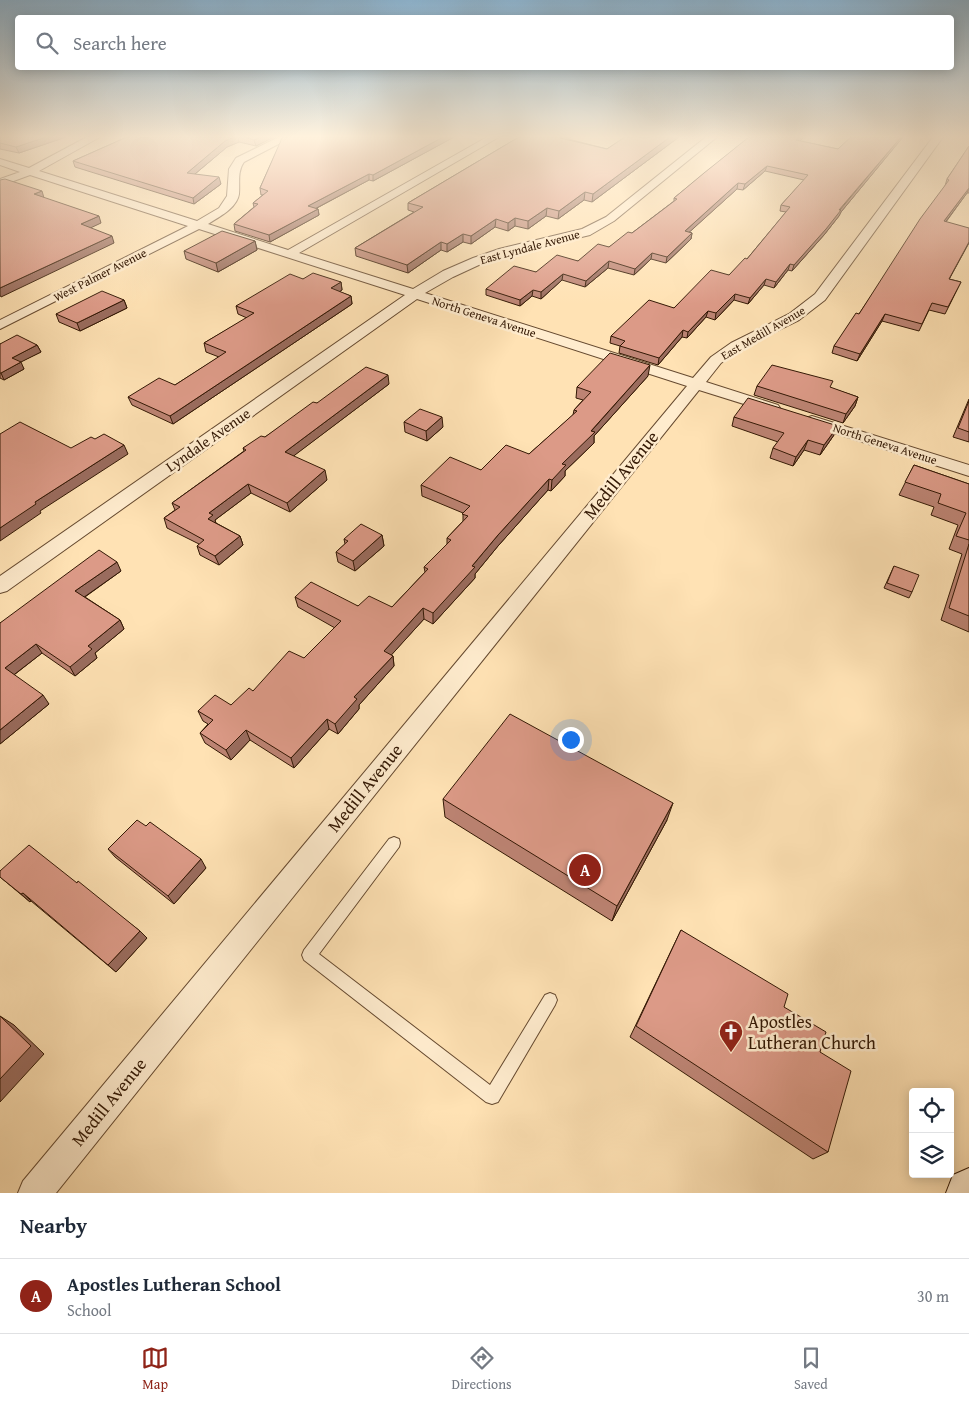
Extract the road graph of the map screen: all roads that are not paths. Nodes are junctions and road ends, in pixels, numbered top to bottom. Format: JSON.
{"nodes":[{"id":1,"x":97,"y":193,"type":"edge"},
{"id":2,"x":233,"y":193,"type":"edge"},
{"id":3,"x":396,"y":193,"type":"edge"},
{"id":4,"x":643,"y":193,"type":"edge"},
{"id":5,"x":897,"y":193,"type":"edge"},
{"id":6,"x":199,"y":225,"type":"junction"},
{"id":7,"x":289,"y":254,"type":"junction"},
{"id":8,"x":415,"y":294,"type":"junction"},
{"id":9,"x":0,"y":325,"type":"edge"},
{"id":10,"x":696,"y":384,"type":"junction"},
{"id":11,"x":780,"y":411,"type":"edge"},
{"id":12,"x":799,"y":417,"type":"edge"},
{"id":13,"x":969,"y":472,"type":"edge"},
{"id":14,"x":0,"y":586,"type":"edge"},
{"id":15,"x":394,"y":843,"type":"dead end"},
{"id":16,"x":550,"y":1000,"type":"dead end"},
{"id":17,"x":35,"y":1193,"type":"edge"}],
"edges":[{"from":1,"to":6,"type":"street","name":"North Geneva Avenue"},
{"from":2,"to":6,"type":"street","name":"West Palmer Avenue"},
{"from":3,"to":7,"type":"street"},
{"from":4,"to":8,"type":"street","name":"East Lyndale Avenue"},
{"from":5,"to":10,"type":"street","name":"East Medill Avenue"},
{"from":6,"to":7,"type":"street","name":"North Geneva Avenue"},
{"from":6,"to":9,"type":"street","name":"West Palmer Avenue"},
{"from":7,"to":8,"type":"street","name":"North Geneva Avenue"},
{"from":8,"to":10,"type":"street","name":"North Geneva Avenue"},
{"from":8,"to":14,"type":"street","name":"Lyndale Avenue"},
{"from":10,"to":11,"type":"street","name":"North Geneva Avenue"},
{"from":10,"to":17,"type":"street","name":"Medill Avenue"},
{"from":12,"to":13,"type":"street","name":"North Geneva Avenue"},
{"from":15,"to":16,"type":"lane"}]}
